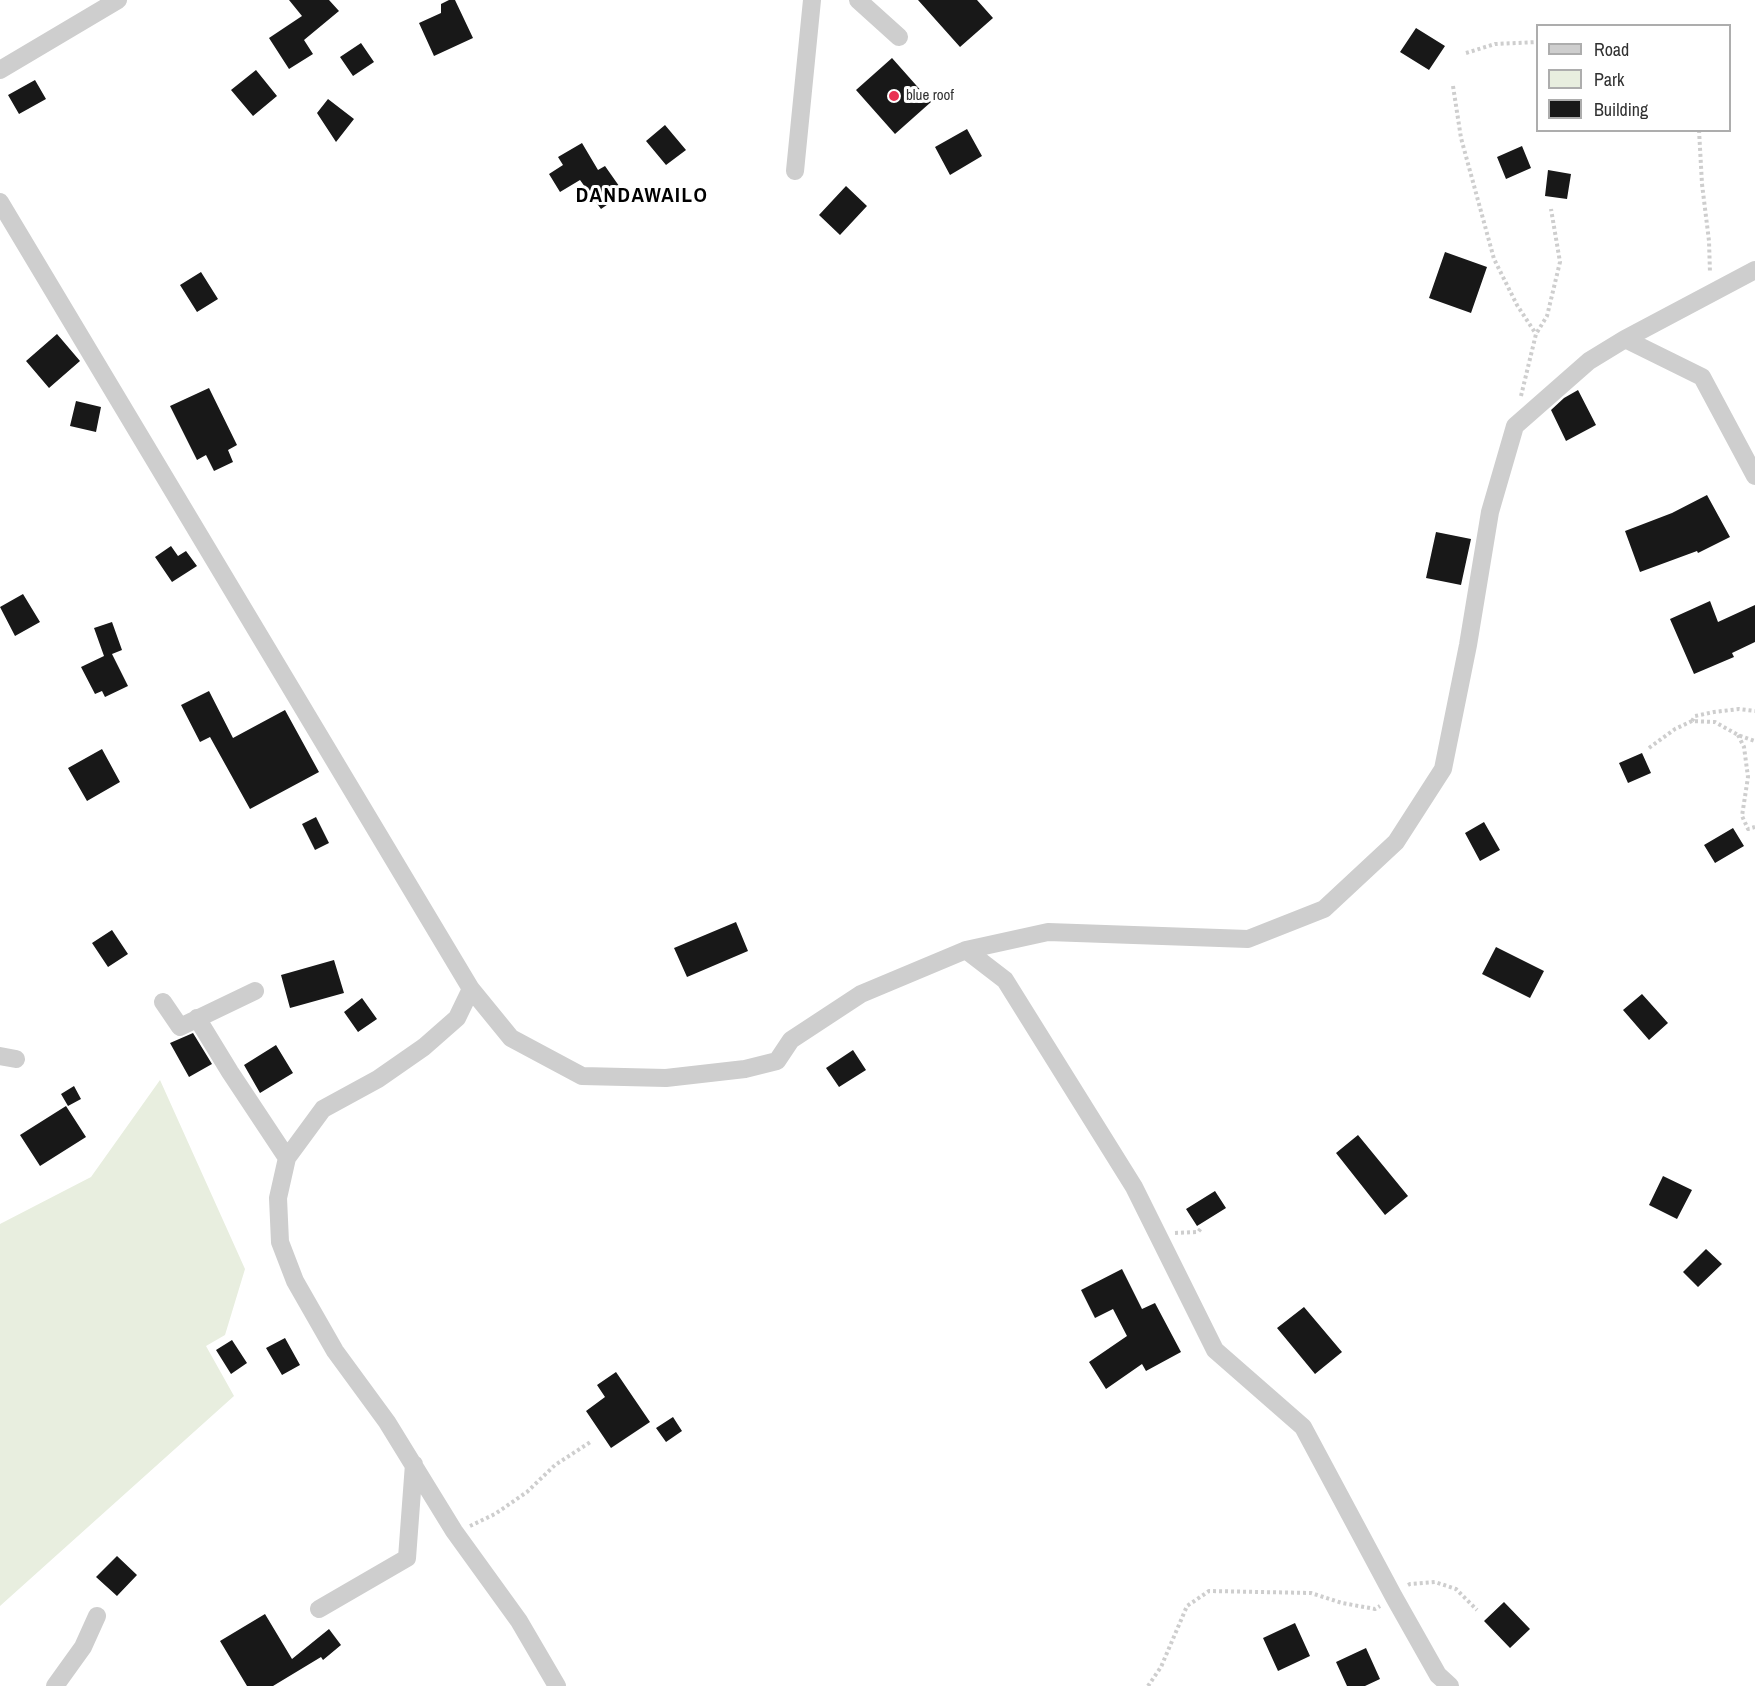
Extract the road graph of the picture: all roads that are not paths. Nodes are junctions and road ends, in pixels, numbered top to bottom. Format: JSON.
{"nodes":[{"id":1,"x":118,"y":0,"type":"edge"},
{"id":2,"x":812,"y":0,"type":"edge"},
{"id":3,"x":858,"y":0,"type":"edge"},
{"id":4,"x":899,"y":37,"type":"dead end"},
{"id":5,"x":0,"y":70,"type":"edge"},
{"id":6,"x":795,"y":171,"type":"dead end"},
{"id":7,"x":0,"y":202,"type":"edge"},
{"id":8,"x":1755,"y":270,"type":"edge"},
{"id":9,"x":1625,"y":339,"type":"junction"},
{"id":10,"x":1755,"y":476,"type":"edge"},
{"id":11,"x":966,"y":950,"type":"junction"},
{"id":12,"x":471,"y":989,"type":"junction"},
{"id":13,"x":255,"y":991,"type":"dead end"},
{"id":14,"x":163,"y":1002,"type":"dead end"},
{"id":15,"x":197,"y":1018,"type":"junction"},
{"id":16,"x":287,"y":1158,"type":"junction"},
{"id":17,"x":414,"y":1464,"type":"junction"},
{"id":18,"x":319,"y":1609,"type":"dead end"},
{"id":19,"x":97,"y":1616,"type":"dead end"},
{"id":20,"x":55,"y":1686,"type":"edge"},
{"id":21,"x":557,"y":1686,"type":"edge"},
{"id":22,"x":1450,"y":1686,"type":"edge"}],
"edges":[{"from":1,"to":5,"type":"street"},
{"from":2,"to":6,"type":"street"},
{"from":3,"to":4,"type":"street"},
{"from":7,"to":12,"type":"street"},
{"from":8,"to":9,"type":"street"},
{"from":9,"to":10,"type":"street"},
{"from":9,"to":11,"type":"street"},
{"from":11,"to":12,"type":"street"},
{"from":11,"to":22,"type":"street"},
{"from":12,"to":16,"type":"street"},
{"from":13,"to":15,"type":"street"},
{"from":14,"to":15,"type":"street"},
{"from":15,"to":16,"type":"street"},
{"from":16,"to":17,"type":"street"},
{"from":17,"to":18,"type":"street"},
{"from":17,"to":21,"type":"street"},
{"from":19,"to":20,"type":"street"}]}
